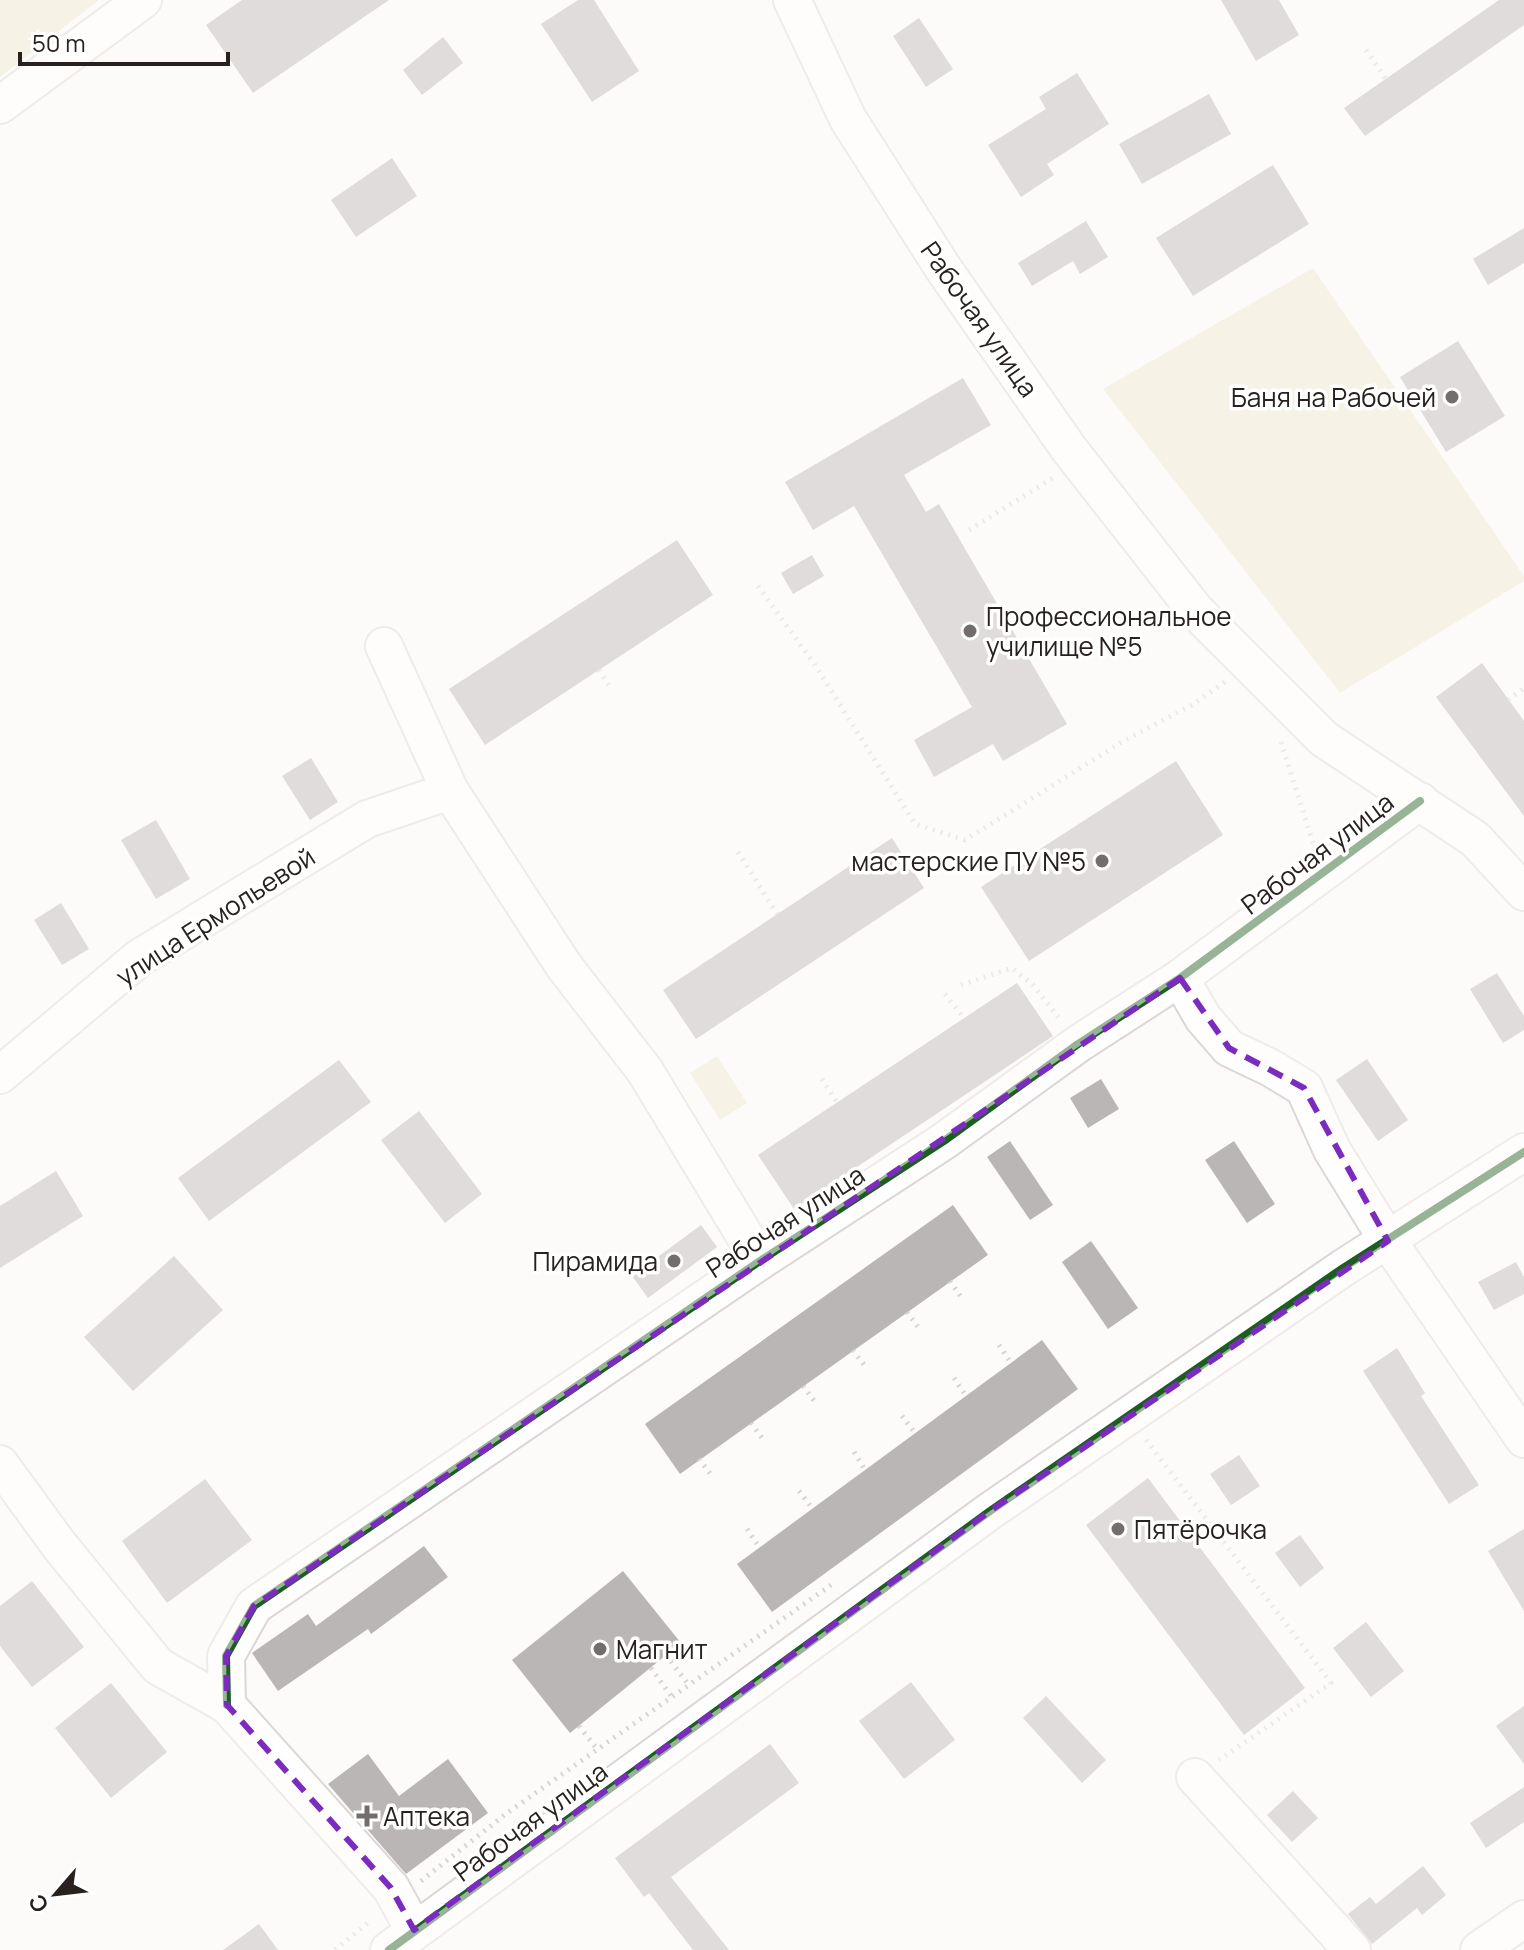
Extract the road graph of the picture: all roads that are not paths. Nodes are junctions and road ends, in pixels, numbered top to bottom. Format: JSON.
{"nodes":[{"id":1,"x":143,"y":0,"type":"edge"},
{"id":2,"x":792,"y":0,"type":"edge"},
{"id":3,"x":0,"y":105,"type":"edge"},
{"id":4,"x":384,"y":646,"type":"dead end"},
{"id":5,"x":450,"y":791,"type":"junction"},
{"id":6,"x":1420,"y":801,"type":"junction"},
{"id":7,"x":1524,"y":892,"type":"edge"},
{"id":8,"x":1180,"y":978,"type":"junction"},
{"id":9,"x":0,"y":1075,"type":"edge"},
{"id":10,"x":1524,"y":1152,"type":"edge"},
{"id":11,"x":1388,"y":1241,"type":"junction"},
{"id":12,"x":760,"y":1261,"type":"junction"},
{"id":13,"x":1524,"y":1439,"type":"edge"},
{"id":14,"x":0,"y":1464,"type":"edge"},
{"id":15,"x":227,"y":1705,"type":"junction"},
{"id":16,"x":1195,"y":1777,"type":"road end"},
{"id":17,"x":1524,"y":1919,"type":"edge"},
{"id":18,"x":402,"y":1943,"type":"edge"},
{"id":19,"x":1352,"y":1950,"type":"edge"},
{"id":20,"x":1479,"y":1950,"type":"edge"}],
"edges":[{"from":1,"to":3,"type":"street"},
{"from":2,"to":6,"type":"street","name":"Рабочая улица"},
{"from":4,"to":5,"type":"street"},
{"from":5,"to":9,"type":"street","name":"улица Ермольевой"},
{"from":5,"to":12,"type":"street"},
{"from":6,"to":7,"type":"street","name":"Рабочая улица"},
{"from":6,"to":8,"type":"street","name":"Рабочая улица"},
{"from":8,"to":11,"type":"street"},
{"from":8,"to":12,"type":"street","name":"Рабочая улица"},
{"from":10,"to":11,"type":"street","name":"Рабочая улица"},
{"from":11,"to":13,"type":"street"},
{"from":11,"to":18,"type":"street","name":"Рабочая улица"},
{"from":12,"to":15,"type":"street","name":"Рабочая улица"},
{"from":14,"to":15,"type":"street"},
{"from":15,"to":18,"type":"street"},
{"from":16,"to":19,"type":"street"},
{"from":17,"to":20,"type":"street"}]}
